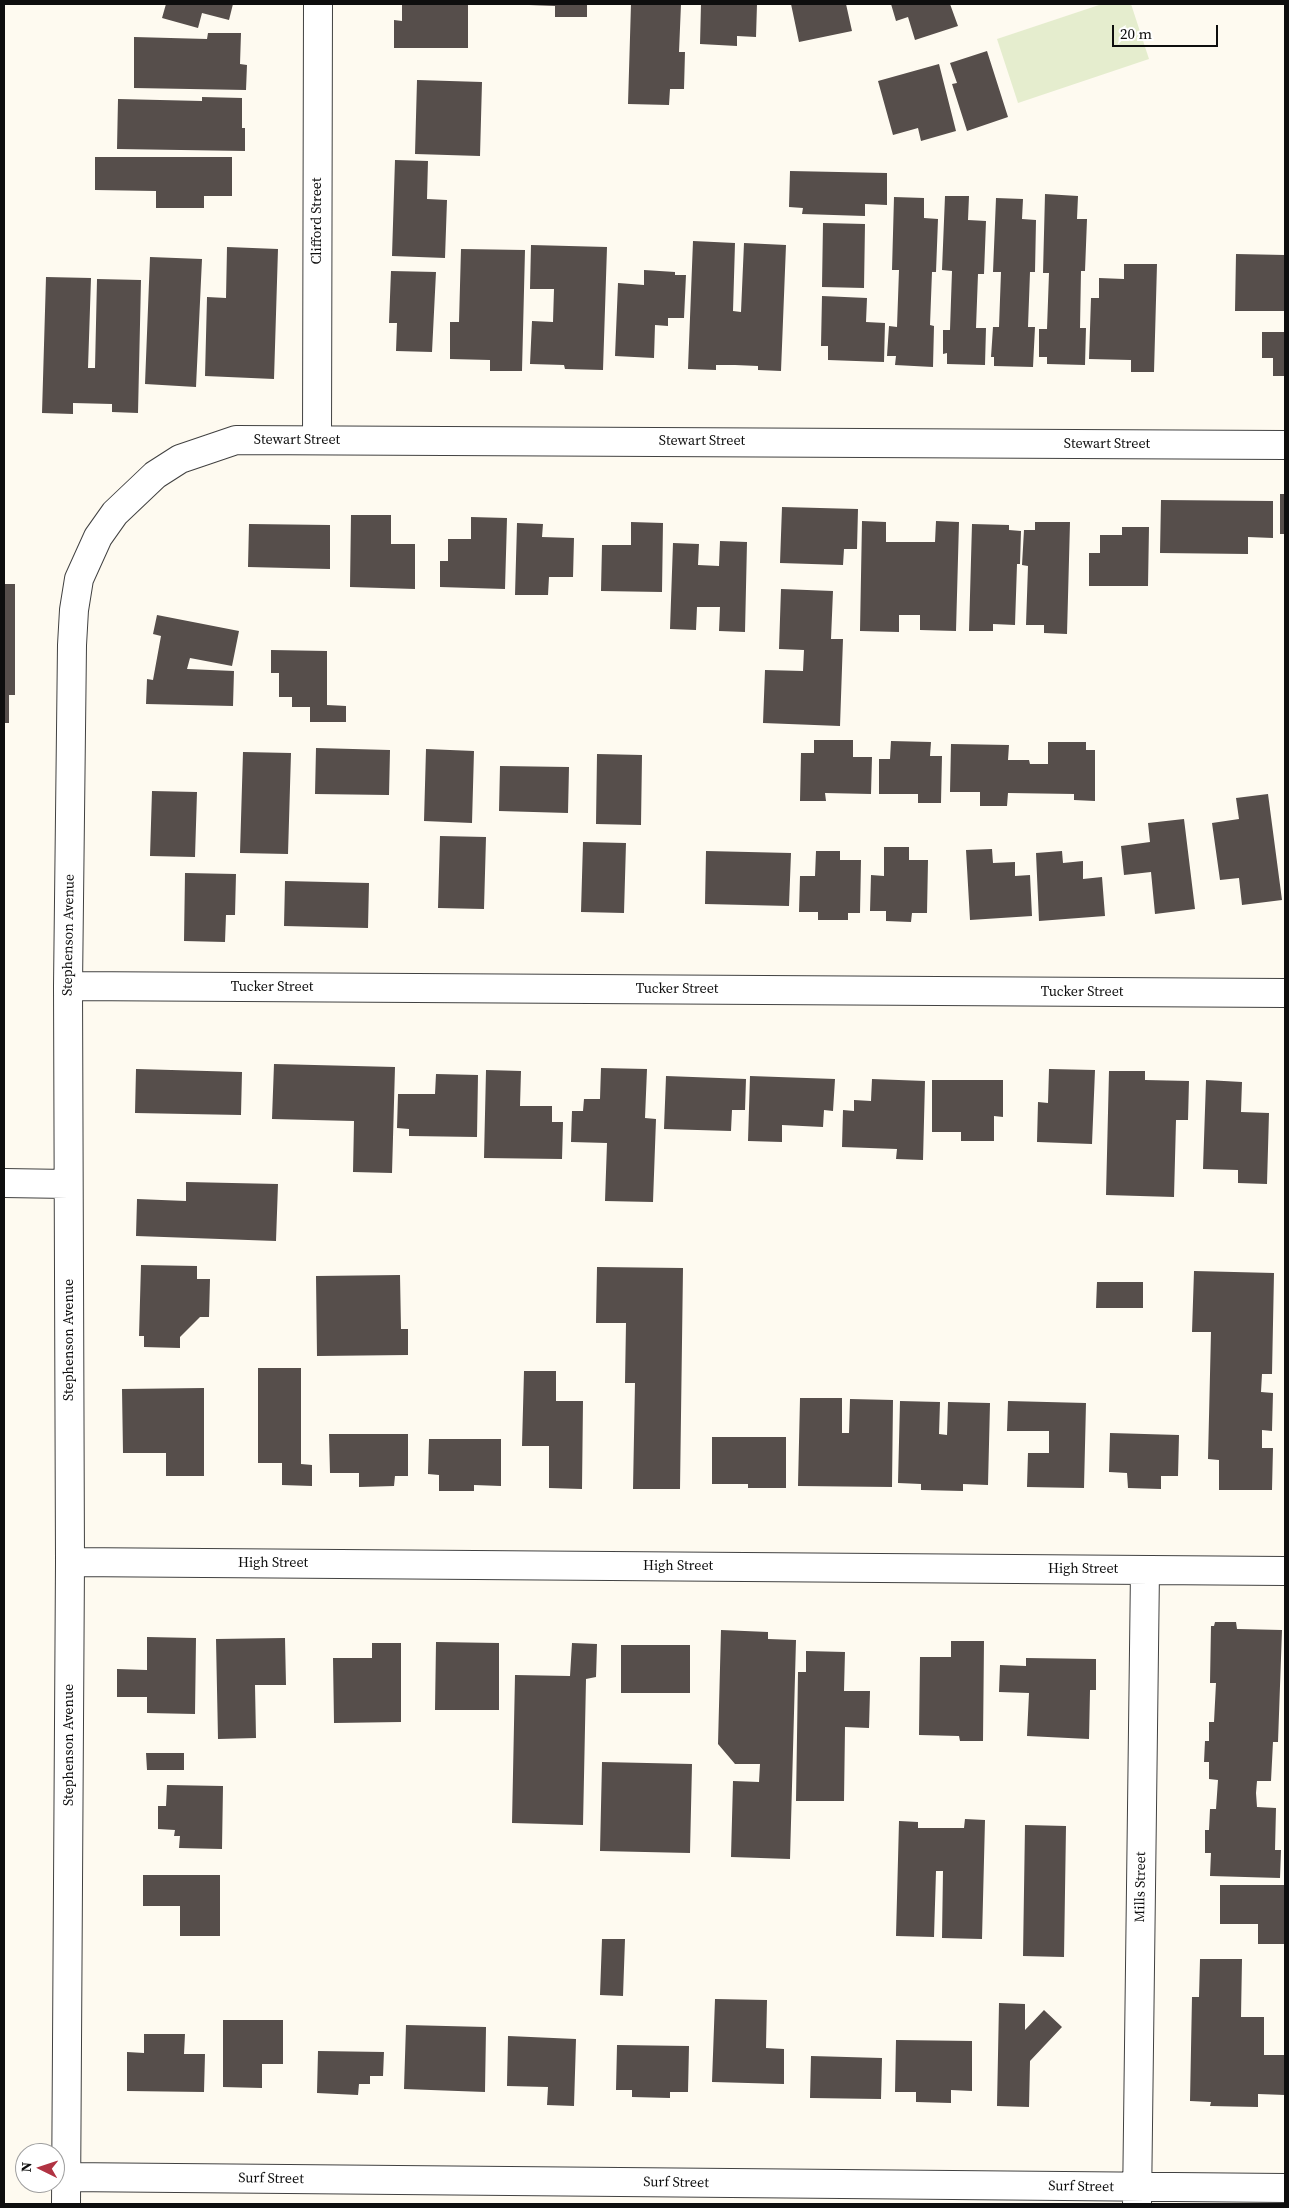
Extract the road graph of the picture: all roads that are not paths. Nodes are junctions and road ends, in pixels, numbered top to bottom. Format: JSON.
{"nodes":[{"id":1,"x":318,"y":4,"type":"edge"},
{"id":2,"x":317,"y":439,"type":"junction"},
{"id":3,"x":1285,"y":445,"type":"edge"},
{"id":4,"x":134,"y":494,"type":"joint"},
{"id":5,"x":68,"y":986,"type":"junction"},
{"id":6,"x":1285,"y":993,"type":"edge"},
{"id":7,"x":4,"y":1183,"type":"edge"},
{"id":8,"x":68,"y":1184,"type":"junction"},
{"id":9,"x":70,"y":1562,"type":"junction"},
{"id":10,"x":1146,"y":1570,"type":"junction"},
{"id":11,"x":1285,"y":1571,"type":"edge"},
{"id":12,"x":66,"y":2177,"type":"junction"},
{"id":13,"x":1285,"y":2188,"type":"edge"},
{"id":14,"x":1137,"y":2196,"type":"edge"},
{"id":15,"x":66,"y":2204,"type":"edge"}],
"edges":[{"from":1,"to":2,"type":"street","name":"Clifford Street"},
{"from":2,"to":3,"type":"street","name":"Stewart Street"},
{"from":2,"to":4,"type":"street","name":"Stewart Street"},
{"from":4,"to":5,"type":"street","name":"Stephenson Avenue"},
{"from":5,"to":6,"type":"street","name":"Tucker Street"},
{"from":5,"to":8,"type":"street","name":"Stephenson Avenue"},
{"from":7,"to":8,"type":"street"},
{"from":8,"to":9,"type":"street","name":"Stephenson Avenue"},
{"from":9,"to":10,"type":"street","name":"High Street"},
{"from":9,"to":12,"type":"street","name":"Stephenson Avenue"},
{"from":10,"to":11,"type":"street","name":"High Street"},
{"from":10,"to":14,"type":"street","name":"Mills Street"},
{"from":12,"to":14,"type":"street","name":"Surf Street"},
{"from":12,"to":15,"type":"street","name":"Stephenson Avenue"},
{"from":13,"to":14,"type":"street","name":"Surf Street"}]}
